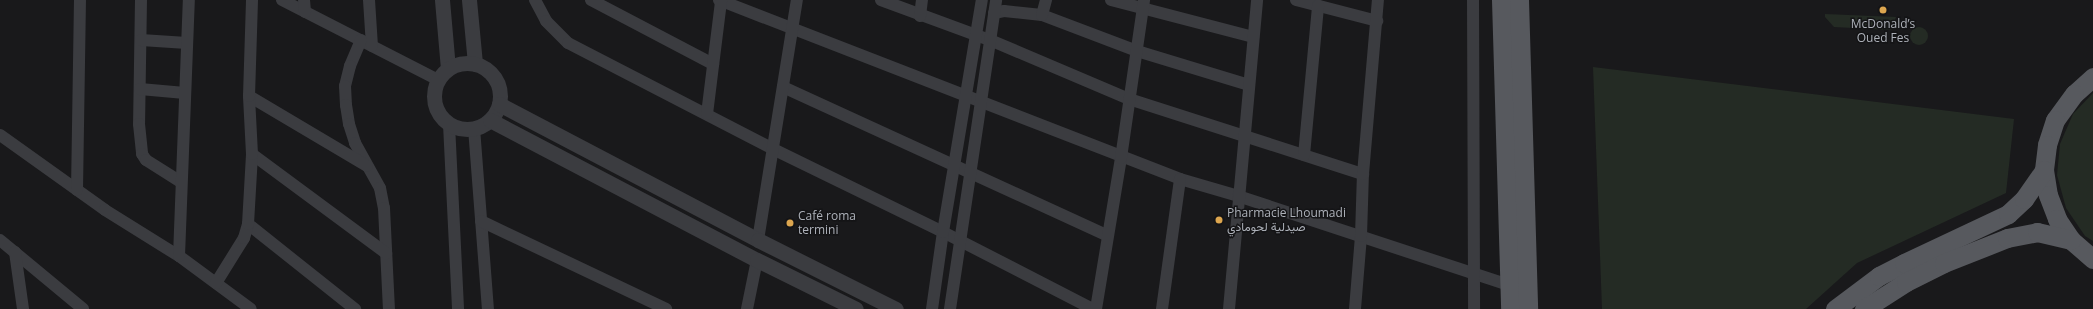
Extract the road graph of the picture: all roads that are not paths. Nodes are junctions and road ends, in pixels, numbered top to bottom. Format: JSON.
{"nodes":[{"id":1,"x":80,"y":0,"type":"edge"},
{"id":2,"x":141,"y":0,"type":"edge"},
{"id":3,"x":189,"y":0,"type":"edge"},
{"id":4,"x":252,"y":0,"type":"edge"},
{"id":5,"x":282,"y":0,"type":"edge"},
{"id":6,"x":304,"y":0,"type":"edge"},
{"id":7,"x":369,"y":0,"type":"edge"},
{"id":8,"x":442,"y":0,"type":"edge"},
{"id":9,"x":469,"y":0,"type":"edge"},
{"id":10,"x":535,"y":0,"type":"edge"},
{"id":11,"x":591,"y":0,"type":"edge"},
{"id":12,"x":720,"y":0,"type":"edge"},
{"id":13,"x":797,"y":0,"type":"edge"},
{"id":14,"x":881,"y":0,"type":"edge"},
{"id":15,"x":922,"y":0,"type":"edge"},
{"id":16,"x":982,"y":0,"type":"edge"},
{"id":17,"x":996,"y":0,"type":"edge"},
{"id":18,"x":1046,"y":0,"type":"edge"},
{"id":19,"x":1111,"y":0,"type":"edge"},
{"id":20,"x":1257,"y":0,"type":"edge"},
{"id":21,"x":1296,"y":0,"type":"edge"},
{"id":22,"x":1378,"y":0,"type":"edge"},
{"id":23,"x":1473,"y":0,"type":"edge"},
{"id":24,"x":1505,"y":0,"type":"edge"},
{"id":25,"x":1143,"y":5,"type":"edge"},
{"id":26,"x":1318,"y":6,"type":"junction"},
{"id":27,"x":305,"y":12,"type":"junction"},
{"id":28,"x":994,"y":13,"type":"junction"},
{"id":29,"x":1042,"y":15,"type":"junction"},
{"id":30,"x":920,"y":16,"type":"junction"},
{"id":31,"x":1376,"y":21,"type":"junction"},
{"id":32,"x":792,"y":28,"type":"junction"},
{"id":33,"x":976,"y":36,"type":"junction"},
{"id":34,"x":1253,"y":37,"type":"junction"},
{"id":35,"x":141,"y":40,"type":"junction"},
{"id":36,"x":361,"y":40,"type":"junction"},
{"id":37,"x":990,"y":40,"type":"junction"},
{"id":38,"x":187,"y":43,"type":"junction"},
{"id":39,"x":372,"y":46,"type":"junction"},
{"id":40,"x":1137,"y":51,"type":"junction"},
{"id":41,"x":475,"y":64,"type":"junction"},
{"id":42,"x":713,"y":64,"type":"junction"},
{"id":43,"x":443,"y":75,"type":"junction"},
{"id":44,"x":2093,"y":77,"type":"edge"},
{"id":45,"x":1249,"y":85,"type":"junction"},
{"id":46,"x":783,"y":87,"type":"junction"},
{"id":47,"x":140,"y":89,"type":"junction"},
{"id":48,"x":185,"y":92,"type":"junction"},
{"id":49,"x":249,"y":96,"type":"junction"},
{"id":50,"x":966,"y":97,"type":"junction"},
{"id":51,"x":1129,"y":99,"type":"junction"},
{"id":52,"x":982,"y":103,"type":"junction"},
{"id":53,"x":499,"y":104,"type":"junction"},
{"id":54,"x":707,"y":114,"type":"junction"},
{"id":55,"x":490,"y":120,"type":"junction"},
{"id":56,"x":449,"y":124,"type":"junction"},
{"id":57,"x":474,"y":128,"type":"junction"},
{"id":58,"x":0,"y":135,"type":"edge"},
{"id":59,"x":1245,"y":137,"type":"junction"},
{"id":60,"x":773,"y":149,"type":"junction"},
{"id":61,"x":252,"y":154,"type":"junction"},
{"id":62,"x":1304,"y":155,"type":"junction"},
{"id":63,"x":1121,"y":158,"type":"junction"},
{"id":64,"x":367,"y":166,"type":"junction"},
{"id":65,"x":954,"y":166,"type":"junction"},
{"id":66,"x":2044,"y":170,"type":"junction"},
{"id":67,"x":971,"y":174,"type":"junction"},
{"id":68,"x":1363,"y":174,"type":"junction"},
{"id":69,"x":1180,"y":179,"type":"junction"},
{"id":70,"x":182,"y":182,"type":"junction"},
{"id":71,"x":77,"y":190,"type":"junction"},
{"id":72,"x":1238,"y":196,"type":"junction"},
{"id":73,"x":481,"y":221,"type":"junction"},
{"id":74,"x":248,"y":224,"type":"junction"},
{"id":75,"x":943,"y":232,"type":"junction"},
{"id":76,"x":1107,"y":235,"type":"junction"},
{"id":77,"x":1361,"y":236,"type":"junction"},
{"id":78,"x":0,"y":240,"type":"edge"},
{"id":79,"x":758,"y":240,"type":"junction"},
{"id":80,"x":2071,"y":240,"type":"junction"},
{"id":81,"x":960,"y":241,"type":"junction"},
{"id":82,"x":15,"y":252,"type":"junction"},
{"id":83,"x":386,"y":253,"type":"junction"},
{"id":84,"x":178,"y":256,"type":"junction"},
{"id":85,"x":2093,"y":259,"type":"edge"},
{"id":86,"x":758,"y":260,"type":"junction"},
{"id":87,"x":1475,"y":273,"type":"junction"},
{"id":88,"x":216,"y":284,"type":"junction"},
{"id":89,"x":1509,"y":285,"type":"junction"},
{"id":90,"x":78,"y":307,"type":"edge"},
{"id":91,"x":23,"y":309,"type":"edge"},
{"id":92,"x":251,"y":309,"type":"edge"},
{"id":93,"x":355,"y":309,"type":"edge"},
{"id":94,"x":389,"y":309,"type":"edge"},
{"id":95,"x":458,"y":309,"type":"edge"},
{"id":96,"x":488,"y":309,"type":"edge"},
{"id":97,"x":666,"y":309,"type":"edge"},
{"id":98,"x":747,"y":309,"type":"edge"},
{"id":99,"x":856,"y":309,"type":"edge"},
{"id":100,"x":896,"y":309,"type":"edge"},
{"id":101,"x":932,"y":309,"type":"edge"},
{"id":102,"x":950,"y":309,"type":"edge"},
{"id":103,"x":1094,"y":309,"type":"edge"},
{"id":104,"x":1162,"y":309,"type":"edge"},
{"id":105,"x":1229,"y":309,"type":"edge"},
{"id":106,"x":1355,"y":309,"type":"edge"},
{"id":107,"x":1474,"y":309,"type":"edge"},
{"id":108,"x":1510,"y":309,"type":"edge"},
{"id":109,"x":1528,"y":309,"type":"edge"},
{"id":110,"x":1835,"y":309,"type":"edge"},
{"id":111,"x":1864,"y":309,"type":"edge"}],
"edges":[{"from":1,"to":71,"type":"street"},
{"from":2,"to":35,"type":"street"},
{"from":3,"to":38,"type":"street"},
{"from":4,"to":49,"type":"street"},
{"from":5,"to":27,"type":"street"},
{"from":6,"to":27,"type":"street"},
{"from":7,"to":39,"type":"street"},
{"from":8,"to":43,"type":"street"},
{"from":9,"to":41,"type":"street"},
{"from":10,"to":54,"type":"street"},
{"from":11,"to":42,"type":"street"},
{"from":12,"to":32,"type":"street"},
{"from":12,"to":42,"type":"street"},
{"from":13,"to":32,"type":"street"},
{"from":14,"to":30,"type":"street"},
{"from":15,"to":30,"type":"street"},
{"from":16,"to":33,"type":"street"},
{"from":17,"to":28,"type":"street"},
{"from":18,"to":29,"type":"street"},
{"from":19,"to":25,"type":"street"},
{"from":20,"to":34,"type":"street"},
{"from":21,"to":26,"type":"street"},
{"from":22,"to":31,"type":"street"},
{"from":23,"to":87,"type":"street"},
{"from":24,"to":89,"type":"main road"},
{"from":24,"to":109,"type":"main road"},
{"from":25,"to":34,"type":"street"},
{"from":25,"to":40,"type":"street"},
{"from":26,"to":31,"type":"street"},
{"from":26,"to":62,"type":"street"},
{"from":27,"to":36,"type":"street"},
{"from":28,"to":29,"type":"street"},
{"from":28,"to":37,"type":"street"},
{"from":29,"to":40,"type":"street"},
{"from":30,"to":33,"type":"street"},
{"from":31,"to":68,"type":"street"},
{"from":32,"to":46,"type":"street"},
{"from":32,"to":50,"type":"street"},
{"from":33,"to":37,"type":"street"},
{"from":33,"to":50,"type":"street"},
{"from":34,"to":45,"type":"street"},
{"from":35,"to":38,"type":"street"},
{"from":35,"to":47,"type":"street"},
{"from":36,"to":39,"type":"street"},
{"from":36,"to":64,"type":"street"},
{"from":37,"to":51,"type":"street"},
{"from":37,"to":52,"type":"street"},
{"from":38,"to":48,"type":"street"},
{"from":39,"to":43,"type":"street"},
{"from":40,"to":45,"type":"street"},
{"from":40,"to":51,"type":"street"},
{"from":41,"to":43,"type":"street"},
{"from":41,"to":53,"type":"street"},
{"from":42,"to":54,"type":"street"},
{"from":43,"to":56,"type":"street"},
{"from":44,"to":66,"type":"main road"},
{"from":45,"to":59,"type":"street"},
{"from":46,"to":60,"type":"street"},
{"from":46,"to":65,"type":"street"},
{"from":47,"to":48,"type":"street"},
{"from":47,"to":70,"type":"street"},
{"from":48,"to":70,"type":"street"},
{"from":49,"to":61,"type":"street"},
{"from":49,"to":64,"type":"street"},
{"from":50,"to":52,"type":"street"},
{"from":50,"to":65,"type":"street"},
{"from":51,"to":59,"type":"street"},
{"from":51,"to":63,"type":"street"},
{"from":52,"to":63,"type":"street"},
{"from":52,"to":67,"type":"street"},
{"from":53,"to":55,"type":"street"},
{"from":53,"to":79,"type":"street"},
{"from":54,"to":60,"type":"street"},
{"from":55,"to":57,"type":"street"},
{"from":55,"to":86,"type":"street"},
{"from":56,"to":57,"type":"street"},
{"from":56,"to":95,"type":"street"},
{"from":57,"to":73,"type":"street"},
{"from":58,"to":71,"type":"street"},
{"from":59,"to":62,"type":"street"},
{"from":59,"to":72,"type":"street"},
{"from":60,"to":75,"type":"street"},
{"from":60,"to":79,"type":"street"},
{"from":61,"to":74,"type":"street"},
{"from":61,"to":83,"type":"street"},
{"from":62,"to":68,"type":"street"},
{"from":63,"to":69,"type":"street"},
{"from":63,"to":76,"type":"street"},
{"from":64,"to":83,"type":"street"},
{"from":65,"to":67,"type":"street"},
{"from":65,"to":75,"type":"street"},
{"from":66,"to":80,"type":"main road"},
{"from":66,"to":110,"type":"main road"},
{"from":67,"to":76,"type":"street"},
{"from":67,"to":81,"type":"street"},
{"from":68,"to":77,"type":"street"},
{"from":69,"to":72,"type":"street"},
{"from":69,"to":104,"type":"street"},
{"from":70,"to":84,"type":"street"},
{"from":71,"to":84,"type":"street"},
{"from":72,"to":77,"type":"street"},
{"from":72,"to":105,"type":"street"},
{"from":73,"to":96,"type":"street"},
{"from":73,"to":97,"type":"street"},
{"from":74,"to":88,"type":"street"},
{"from":74,"to":93,"type":"street"},
{"from":75,"to":81,"type":"street"},
{"from":75,"to":101,"type":"street"},
{"from":76,"to":103,"type":"street"},
{"from":77,"to":87,"type":"street"},
{"from":77,"to":106,"type":"street"},
{"from":78,"to":82,"type":"street"},
{"from":79,"to":100,"type":"street"},
{"from":80,"to":85,"type":"main road"},
{"from":80,"to":111,"type":"main road"},
{"from":81,"to":102,"type":"street"},
{"from":81,"to":103,"type":"street"},
{"from":82,"to":90,"type":"street"},
{"from":82,"to":91,"type":"street"},
{"from":83,"to":94,"type":"street"},
{"from":84,"to":88,"type":"street"},
{"from":86,"to":98,"type":"street"},
{"from":86,"to":99,"type":"street"},
{"from":87,"to":89,"type":"street"},
{"from":87,"to":107,"type":"street"},
{"from":88,"to":92,"type":"street"},
{"from":89,"to":108,"type":"main road"}]}
